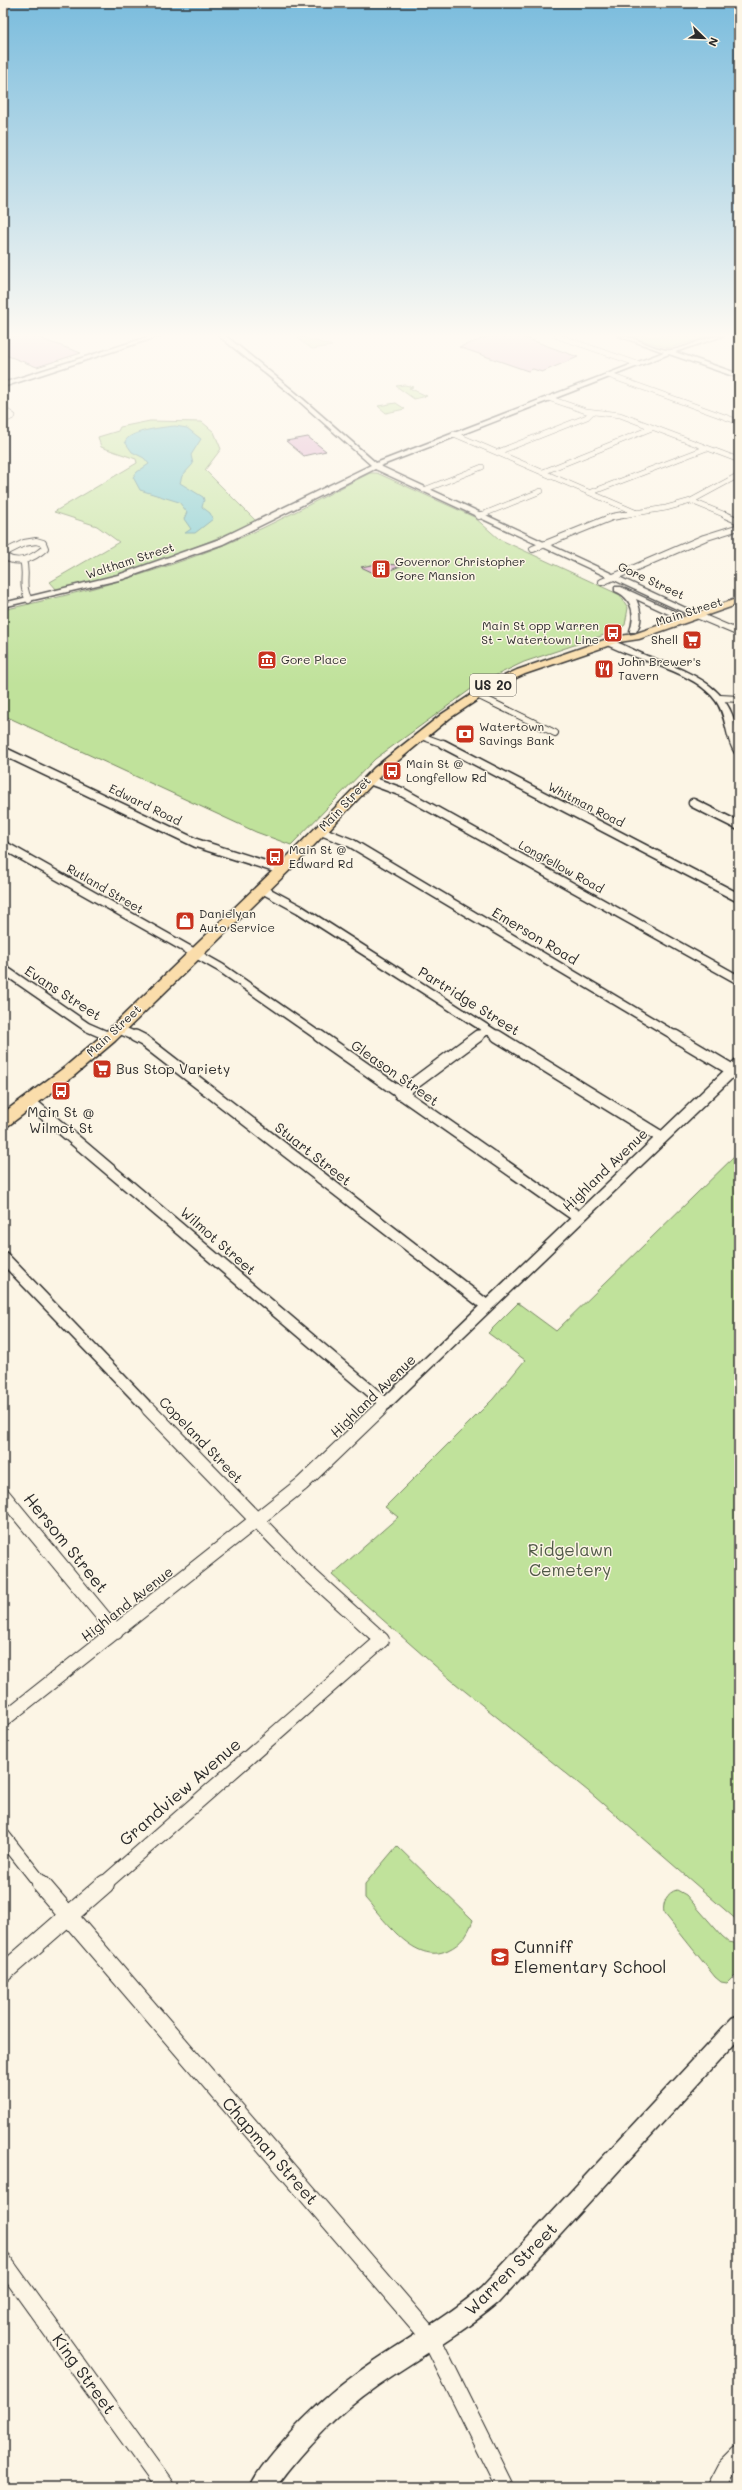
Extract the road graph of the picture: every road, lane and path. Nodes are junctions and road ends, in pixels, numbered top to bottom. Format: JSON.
{"nodes":[{"id":1,"x":359,"y":452,"type":"edge"},
{"id":2,"x":408,"y":452,"type":"edge"},
{"id":3,"x":498,"y":452,"type":"edge"},
{"id":4,"x":592,"y":452,"type":"edge"},
{"id":5,"x":696,"y":452,"type":"edge"},
{"id":6,"x":718,"y":452,"type":"edge"},
{"id":7,"x":739,"y":460,"type":"edge"},
{"id":8,"x":374,"y":466,"type":"junction"},
{"id":9,"x":482,"y":467,"type":"dead end"},
{"id":10,"x":543,"y":472,"type":"junction"},
{"id":11,"x":739,"y":475,"type":"edge"},
{"id":12,"x":424,"y":490,"type":"junction"},
{"id":13,"x":541,"y":491,"type":"dead end"},
{"id":14,"x":592,"y":492,"type":"junction"},
{"id":15,"x":691,"y":501,"type":"junction"},
{"id":16,"x":637,"y":513,"type":"junction"},
{"id":17,"x":479,"y":516,"type":"junction"},
{"id":18,"x":739,"y":520,"type":"edge"},
{"id":19,"x":739,"y":527,"type":"edge"},
{"id":20,"x":493,"y":531,"type":"dead end"},
{"id":21,"x":544,"y":545,"type":"junction"},
{"id":22,"x":530,"y":548,"type":"joint"},
{"id":23,"x":546,"y":556,"type":"dead end"},
{"id":24,"x":23,"y":560,"type":"junction"},
{"id":25,"x":613,"y":577,"type":"junction"},
{"id":26,"x":599,"y":580,"type":"joint"},
{"id":27,"x":628,"y":594,"type":"junction"},
{"id":28,"x":739,"y":596,"type":"edge"},
{"id":29,"x":29,"y":600,"type":"junction"},
{"id":30,"x":739,"y":601,"type":"edge"},
{"id":31,"x":3,"y":606,"type":"edge"},
{"id":32,"x":695,"y":615,"type":"junction"},
{"id":33,"x":680,"y":616,"type":"junction"},
{"id":34,"x":637,"y":632,"type":"junction"},
{"id":35,"x":739,"y":633,"type":"edge"},
{"id":36,"x":612,"y":640,"type":"junction"},
{"id":37,"x":646,"y":658,"type":"junction"},
{"id":38,"x":477,"y":695,"type":"junction"},
{"id":39,"x":720,"y":698,"type":"junction"},
{"id":40,"x":739,"y":699,"type":"edge"},
{"id":41,"x":555,"y":733,"type":"dead end"},
{"id":42,"x":421,"y":736,"type":"junction"},
{"id":43,"x":3,"y":751,"type":"edge"},
{"id":44,"x":739,"y":751,"type":"edge"},
{"id":45,"x":368,"y":780,"type":"junction"},
{"id":46,"x":693,"y":803,"type":"dead end"},
{"id":47,"x":739,"y":826,"type":"edge"},
{"id":48,"x":320,"y":831,"type":"junction"},
{"id":49,"x":3,"y":845,"type":"edge"},
{"id":50,"x":281,"y":870,"type":"junction"},
{"id":51,"x":262,"y":889,"type":"junction"},
{"id":52,"x":739,"y":898,"type":"edge"},
{"id":53,"x":194,"y":954,"type":"junction"},
{"id":54,"x":3,"y":969,"type":"edge"},
{"id":55,"x":13,"y":976,"type":"junction"},
{"id":56,"x":739,"y":980,"type":"edge"},
{"id":57,"x":3,"y":982,"type":"edge"},
{"id":58,"x":487,"y":1030,"type":"junction"},
{"id":59,"x":114,"y":1033,"type":"junction"},
{"id":60,"x":736,"y":1067,"type":"edge"},
{"id":61,"x":400,"y":1094,"type":"junction"},
{"id":62,"x":30,"y":1102,"type":"junction"},
{"id":63,"x":3,"y":1121,"type":"edge"},
{"id":64,"x":661,"y":1137,"type":"junction"},
{"id":65,"x":578,"y":1217,"type":"junction"},
{"id":66,"x":3,"y":1257,"type":"edge"},
{"id":67,"x":488,"y":1306,"type":"junction"},
{"id":68,"x":386,"y":1404,"type":"junction"},
{"id":69,"x":3,"y":1495,"type":"edge"},
{"id":70,"x":258,"y":1520,"type":"junction"},
{"id":71,"x":116,"y":1632,"type":"junction"},
{"id":72,"x":382,"y":1640,"type":"joint"},
{"id":73,"x":3,"y":1720,"type":"edge"},
{"id":74,"x":3,"y":1836,"type":"edge"},
{"id":75,"x":67,"y":1917,"type":"junction"},
{"id":76,"x":3,"y":1973,"type":"edge"},
{"id":77,"x":739,"y":2025,"type":"edge"},
{"id":78,"x":3,"y":2262,"type":"edge"},
{"id":79,"x":431,"y":2338,"type":"junction"},
{"id":80,"x":739,"y":2456,"type":"edge"},
{"id":81,"x":165,"y":2487,"type":"edge"},
{"id":82,"x":262,"y":2487,"type":"edge"},
{"id":83,"x":505,"y":2487,"type":"edge"},
{"id":84,"x":717,"y":2487,"type":"edge"}],
"edges":[{"from":1,"to":8,"type":"street","name":"Gore Street"},
{"from":2,"to":8,"type":"street","name":"Waltham Street"},
{"from":3,"to":10,"type":"street"},
{"from":4,"to":10,"type":"street"},
{"from":5,"to":14,"type":"street"},
{"from":6,"to":7,"type":"street"},
{"from":8,"to":12,"type":"street","name":"Gore Street"},
{"from":8,"to":29,"type":"street","name":"Waltham Street"},
{"from":9,"to":12,"type":"street"},
{"from":10,"to":14,"type":"street"},
{"from":11,"to":15,"type":"street"},
{"from":12,"to":17,"type":"street","name":"Gore Street"},
{"from":13,"to":17,"type":"street"},
{"from":14,"to":16,"type":"street"},
{"from":15,"to":16,"type":"street"},
{"from":15,"to":18,"type":"street"},
{"from":16,"to":21,"type":"street"},
{"from":17,"to":20,"type":"street","name":"Gore Street"},
{"from":17,"to":21,"type":"street","name":"Gore Street"},
{"from":19,"to":25,"type":"street"},
{"from":21,"to":22,"type":"street"},
{"from":21,"to":25,"type":"street","name":"Gore Street"},
{"from":22,"to":23,"type":"street"},
{"from":24,"to":24,"type":"street"},
{"from":24,"to":29,"type":"street"},
{"from":25,"to":26,"type":"street"},
{"from":25,"to":32,"type":"street","name":"Gore Street"},
{"from":26,"to":27,"type":"street","name":"Gore Street"},
{"from":27,"to":33,"type":"street","name":"Gore Street"},
{"from":27,"to":34,"type":"street"},
{"from":28,"to":32,"type":"main road","name":"Main Street","number":"US 20"},
{"from":29,"to":31,"type":"street","name":"Waltham Street"},
{"from":30,"to":32,"type":"main road","name":"Main Street","number":"US 20"},
{"from":32,"to":33,"type":"main road","name":"Main Street","number":"US 20"},
{"from":32,"to":34,"type":"main road","name":"Main Street","number":"US 20"},
{"from":32,"to":35,"type":"street"},
{"from":33,"to":34,"type":"main road","name":"Main Street","number":"US 20"},
{"from":34,"to":36,"type":"main road","name":"Main Street","number":"US 20"},
{"from":34,"to":37,"type":"main road"},
{"from":36,"to":37,"type":"main road"},
{"from":36,"to":38,"type":"main road","name":"Main Street","number":"US 20"},
{"from":37,"to":39,"type":"main road"},
{"from":38,"to":41,"type":"street"},
{"from":38,"to":42,"type":"main road","name":"Main Street","number":"US 20"},
{"from":39,"to":40,"type":"street"},
{"from":39,"to":44,"type":"main road"},
{"from":42,"to":45,"type":"main road","name":"Main Street","number":"US 20"},
{"from":42,"to":52,"type":"street","name":"Whitman Road"},
{"from":43,"to":50,"type":"street","name":"Edward Road"},
{"from":45,"to":48,"type":"main road","name":"Main Street","number":"US 20"},
{"from":45,"to":56,"type":"street","name":"Longfellow Road"},
{"from":46,"to":47,"type":"street"},
{"from":48,"to":50,"type":"main road","name":"Main Street","number":"US 20"},
{"from":48,"to":60,"type":"street","name":"Emerson Road"},
{"from":49,"to":53,"type":"street","name":"Rutland Street"},
{"from":50,"to":51,"type":"main road","name":"Main Street","number":"US 20"},
{"from":51,"to":53,"type":"main road","name":"Main Street","number":"US 20"},
{"from":51,"to":58,"type":"street","name":"Partridge Street"},
{"from":53,"to":59,"type":"main road","name":"Main Street","number":"US 20"},
{"from":53,"to":61,"type":"street","name":"Gleason Street"},
{"from":54,"to":55,"type":"street","name":"Evans Street"},
{"from":55,"to":57,"type":"street"},
{"from":55,"to":59,"type":"street","name":"Evans Street"},
{"from":58,"to":61,"type":"street"},
{"from":58,"to":64,"type":"street","name":"Partridge Street"},
{"from":59,"to":62,"type":"main road","name":"Main Street","number":"US 20"},
{"from":59,"to":67,"type":"street","name":"Stuart Street"},
{"from":60,"to":64,"type":"street","name":"Highland Avenue"},
{"from":61,"to":65,"type":"street","name":"Gleason Street"},
{"from":62,"to":63,"type":"main road","name":"Main Street","number":"US 20"},
{"from":62,"to":68,"type":"street","name":"Wilmot Street"},
{"from":64,"to":65,"type":"street","name":"Highland Avenue"},
{"from":65,"to":67,"type":"street","name":"Highland Avenue"},
{"from":66,"to":70,"type":"street","name":"Copeland Street"},
{"from":67,"to":68,"type":"street","name":"Highland Avenue"},
{"from":68,"to":70,"type":"street","name":"Highland Avenue"},
{"from":69,"to":71,"type":"street","name":"Hersom Street"},
{"from":70,"to":71,"type":"street","name":"Highland Avenue"},
{"from":70,"to":72,"type":"street","name":"Copeland Street"},
{"from":71,"to":73,"type":"street","name":"Highland Avenue"},
{"from":72,"to":75,"type":"street","name":"Grandview Avenue"},
{"from":74,"to":75,"type":"street","name":"Chapman Street"},
{"from":75,"to":76,"type":"street","name":"Grandview Avenue"},
{"from":75,"to":79,"type":"street","name":"Chapman Street"},
{"from":77,"to":79,"type":"street","name":"Warren Street"},
{"from":78,"to":81,"type":"street","name":"King Street"},
{"from":79,"to":82,"type":"street","name":"Warren Street"},
{"from":79,"to":83,"type":"street","name":"Chapman Street"},
{"from":80,"to":84,"type":"street"}]}
